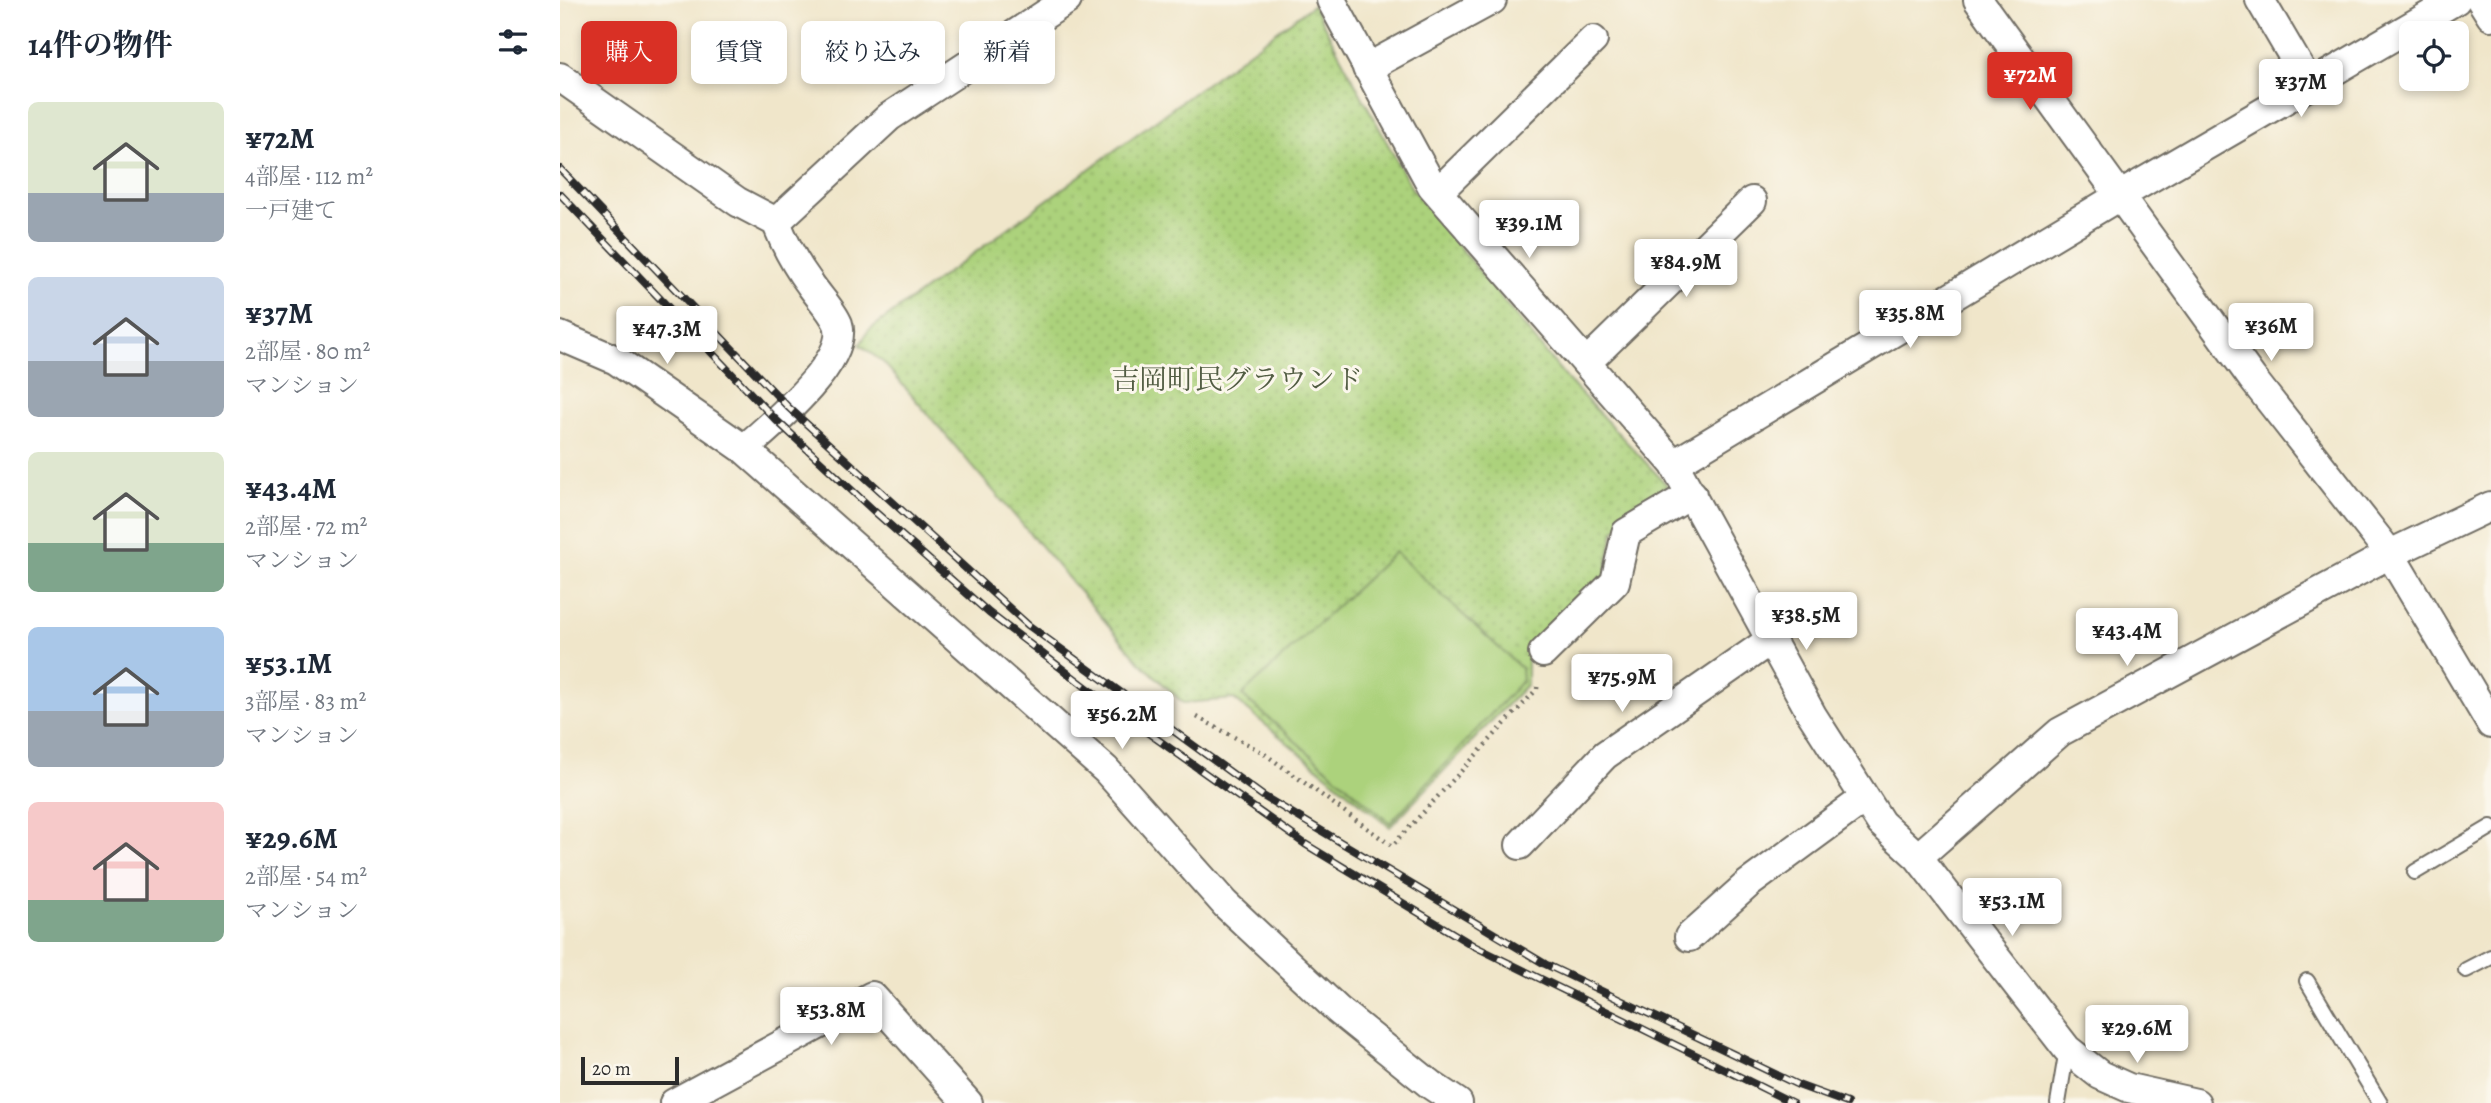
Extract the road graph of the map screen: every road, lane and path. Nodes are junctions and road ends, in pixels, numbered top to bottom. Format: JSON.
{"nodes":[{"id":1,"x":1067,"y":0,"type":"edge"},
{"id":2,"x":1331,"y":0,"type":"edge"},
{"id":3,"x":1492,"y":0,"type":"edge"},
{"id":4,"x":1978,"y":0,"type":"edge"},
{"id":5,"x":2260,"y":0,"type":"edge"},
{"id":6,"x":2456,"y":0,"type":"edge"},
{"id":7,"x":2481,"y":0,"type":"edge"},
{"id":8,"x":2425,"y":8,"type":"edge"},
{"id":9,"x":2491,"y":16,"type":"edge"},
{"id":10,"x":1593,"y":40,"type":"dead end"},
{"id":11,"x":1367,"y":68,"type":"junction"},
{"id":12,"x":560,"y":77,"type":"edge"},
{"id":13,"x":2310,"y":85,"type":"junction"},
{"id":14,"x":1438,"y":192,"type":"junction"},
{"id":15,"x":2121,"y":195,"type":"junction"},
{"id":16,"x":1752,"y":201,"type":"dead end"},
{"id":17,"x":776,"y":222,"type":"junction"},
{"id":18,"x":560,"y":336,"type":"edge"},
{"id":19,"x":1587,"y":363,"type":"junction"},
{"id":20,"x":744,"y":449,"type":"junction"},
{"id":21,"x":1674,"y":464,"type":"junction"},
{"id":22,"x":1692,"y":495,"type":"junction"},
{"id":23,"x":2491,"y":506,"type":"edge"},
{"id":24,"x":2390,"y":554,"type":"junction"},
{"id":25,"x":1772,"y":639,"type":"junction"},
{"id":26,"x":1543,"y":653,"type":"joint"},
{"id":27,"x":1197,"y":717,"type":"dead end"},
{"id":28,"x":2491,"y":724,"type":"edge"},
{"id":29,"x":1865,"y":797,"type":"junction"},
{"id":30,"x":2491,"y":827,"type":"edge"},
{"id":31,"x":1520,"y":845,"type":"dead end"},
{"id":32,"x":1918,"y":858,"type":"junction"},
{"id":33,"x":2415,"y":872,"type":"dead end"},
{"id":34,"x":1689,"y":937,"type":"dead end"},
{"id":35,"x":2491,"y":957,"type":"edge"},
{"id":36,"x":2466,"y":970,"type":"dead end"},
{"id":37,"x":2307,"y":981,"type":"dead end"},
{"id":38,"x":2067,"y":1049,"type":"junction"},
{"id":39,"x":674,"y":1103,"type":"edge"},
{"id":40,"x":968,"y":1103,"type":"edge"},
{"id":41,"x":1458,"y":1103,"type":"edge"},
{"id":42,"x":2058,"y":1103,"type":"edge"},
{"id":43,"x":2196,"y":1103,"type":"edge"},
{"id":44,"x":2379,"y":1103,"type":"edge"}],
"edges":[{"from":1,"to":17,"type":"street"},
{"from":2,"to":11,"type":"street"},
{"from":3,"to":11,"type":"street"},
{"from":4,"to":15,"type":"street"},
{"from":5,"to":13,"type":"street"},
{"from":6,"to":8,"type":"street"},
{"from":7,"to":9,"type":"street"},
{"from":8,"to":13,"type":"street"},
{"from":10,"to":14,"type":"street"},
{"from":11,"to":14,"type":"street"},
{"from":12,"to":17,"type":"street"},
{"from":13,"to":15,"type":"street"},
{"from":14,"to":19,"type":"street"},
{"from":15,"to":21,"type":"street"},
{"from":15,"to":24,"type":"street"},
{"from":16,"to":19,"type":"street"},
{"from":17,"to":20,"type":"street"},
{"from":18,"to":20,"type":"street"},
{"from":19,"to":21,"type":"street"},
{"from":20,"to":41,"type":"street"},
{"from":21,"to":22,"type":"street"},
{"from":22,"to":25,"type":"street"},
{"from":22,"to":26,"type":"street"},
{"from":23,"to":24,"type":"street"},
{"from":24,"to":28,"type":"street"},
{"from":24,"to":32,"type":"street"},
{"from":25,"to":29,"type":"street"},
{"from":25,"to":31,"type":"street"},
{"from":26,"to":27,"type":"path"},
{"from":29,"to":32,"type":"street"},
{"from":29,"to":34,"type":"street"},
{"from":30,"to":33,"type":"lane"},
{"from":32,"to":38,"type":"street"},
{"from":35,"to":36,"type":"lane"},
{"from":37,"to":44,"type":"lane"},
{"from":38,"to":42,"type":"lane"},
{"from":38,"to":43,"type":"street"},
{"from":39,"to":40,"type":"street"}]}
